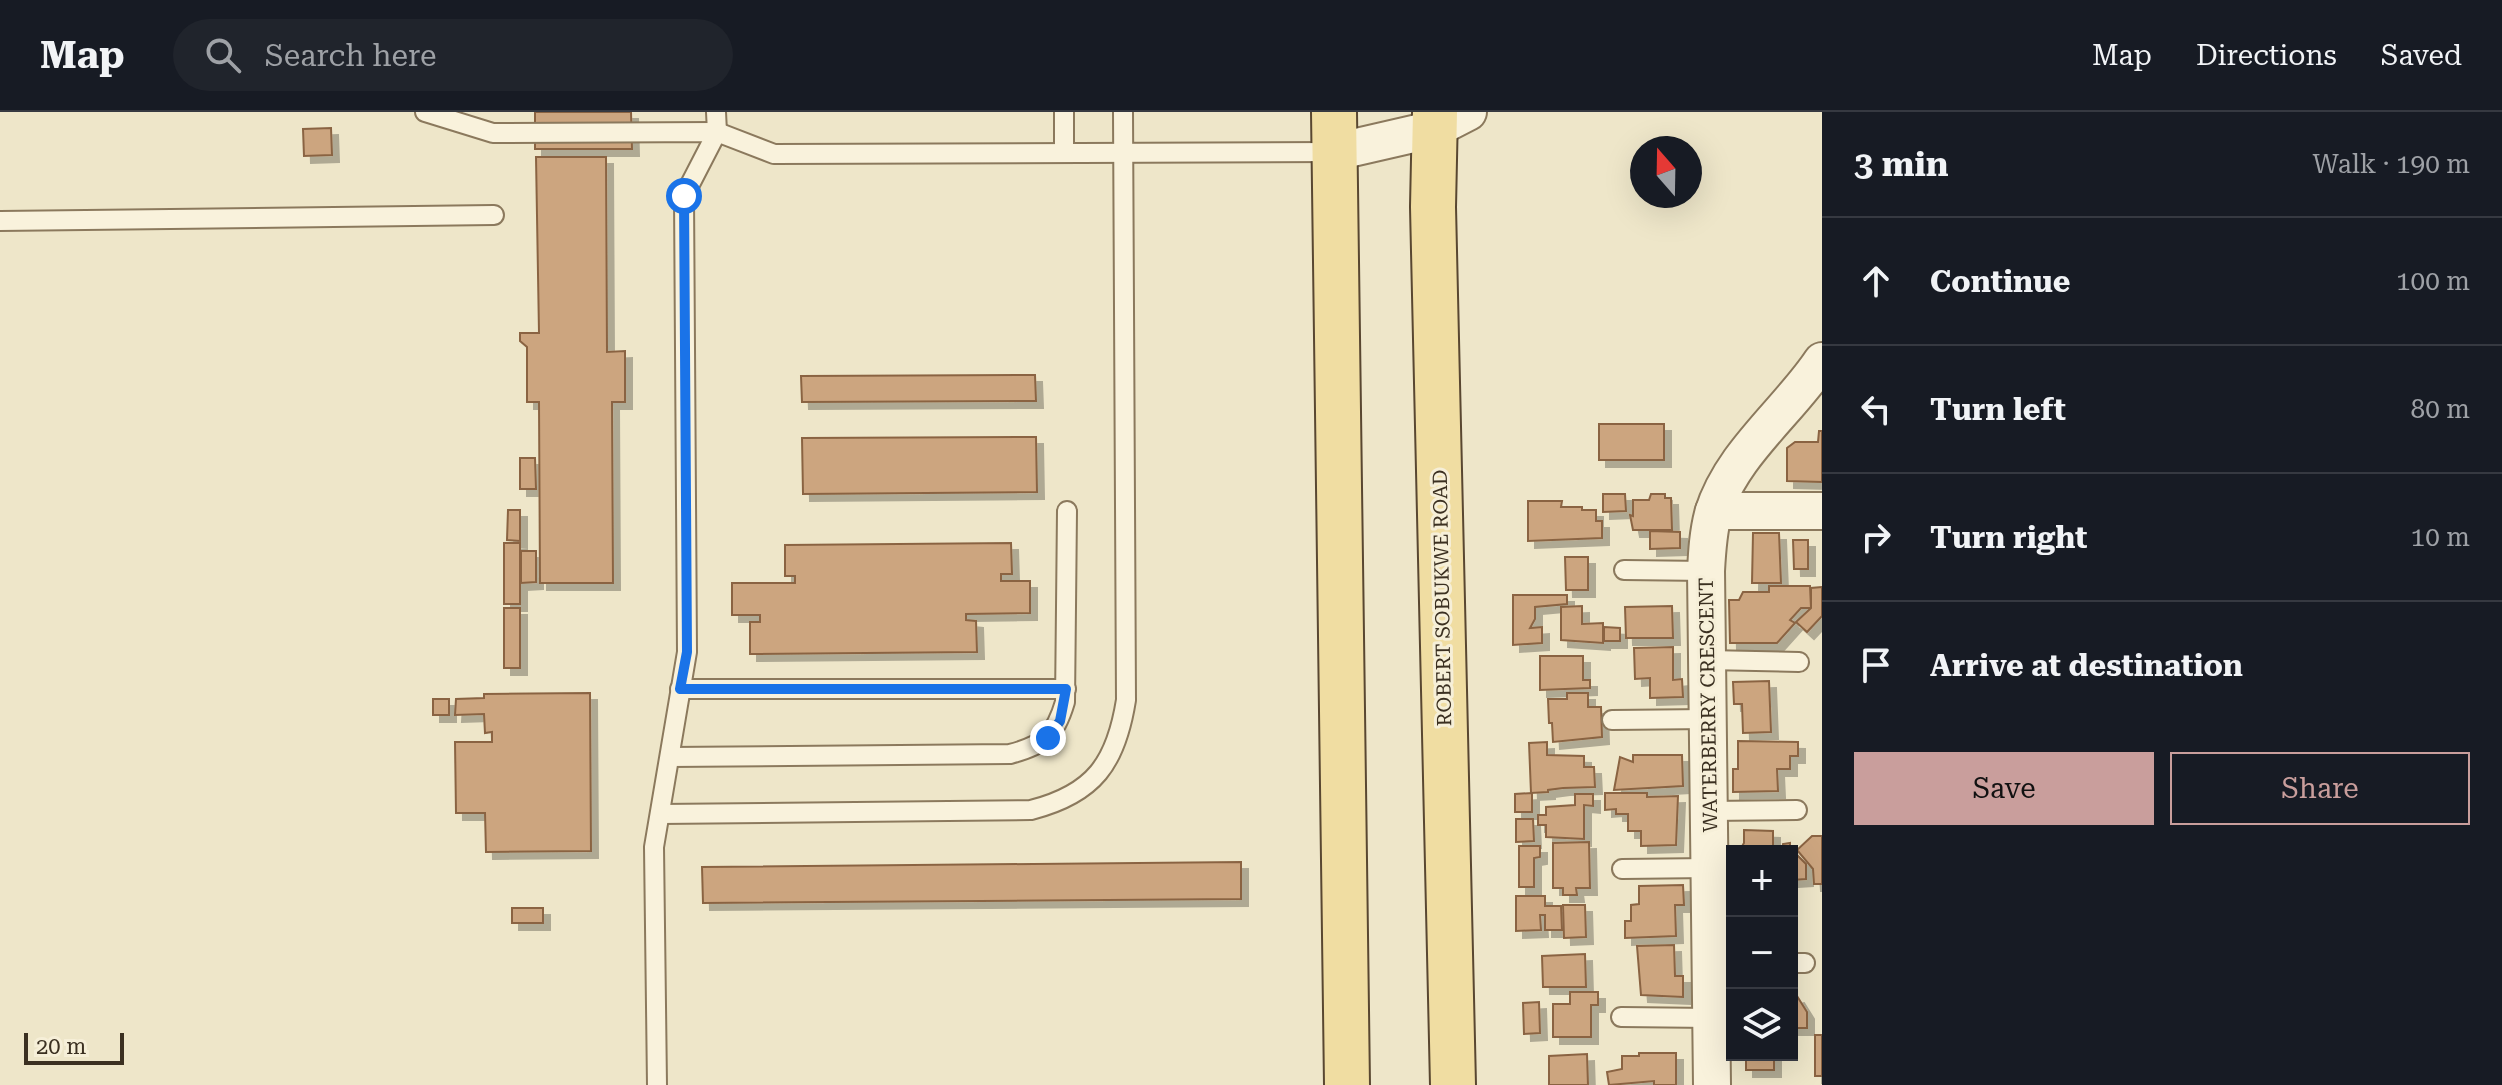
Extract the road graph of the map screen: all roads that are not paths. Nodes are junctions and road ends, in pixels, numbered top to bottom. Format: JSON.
{"nodes":[{"id":1,"x":425,"y":112,"type":"edge"},
{"id":2,"x":716,"y":112,"type":"edge"},
{"id":3,"x":1064,"y":112,"type":"edge"},
{"id":4,"x":1123,"y":112,"type":"edge"},
{"id":5,"x":1446,"y":118,"type":"edge"},
{"id":6,"x":717,"y":132,"type":"junction"},
{"id":7,"x":1335,"y":132,"type":"edge"},
{"id":8,"x":1064,"y":151,"type":"junction"},
{"id":9,"x":1122,"y":151,"type":"junction"},
{"id":10,"x":494,"y":215,"type":"dead end"},
{"id":11,"x":0,"y":221,"type":"edge"},
{"id":12,"x":1822,"y":361,"type":"edge"},
{"id":13,"x":1067,"y":511,"type":"dead end"},
{"id":14,"x":1714,"y":511,"type":"junction"},
{"id":15,"x":1822,"y":511,"type":"edge"},
{"id":16,"x":1624,"y":570,"type":"dead end"},
{"id":17,"x":1706,"y":571,"type":"junction"},
{"id":18,"x":1707,"y":660,"type":"junction"},
{"id":19,"x":1799,"y":662,"type":"dead end"},
{"id":20,"x":680,"y":689,"type":"junction"},
{"id":21,"x":1066,"y":689,"type":"junction"},
{"id":22,"x":1708,"y":719,"type":"junction"},
{"id":23,"x":1612,"y":720,"type":"dead end"},
{"id":24,"x":670,"y":757,"type":"junction"},
{"id":25,"x":1797,"y":810,"type":"dead end"},
{"id":26,"x":1709,"y":811,"type":"junction"},
{"id":27,"x":660,"y":814,"type":"junction"},
{"id":28,"x":1709,"y":868,"type":"junction"},
{"id":29,"x":1622,"y":869,"type":"dead end"},
{"id":30,"x":1721,"y":962,"type":"edge"},
{"id":31,"x":1621,"y":1017,"type":"dead end"},
{"id":32,"x":1711,"y":1018,"type":"junction"},
{"id":33,"x":657,"y":1085,"type":"edge"},
{"id":34,"x":1347,"y":1085,"type":"edge"},
{"id":35,"x":1453,"y":1085,"type":"edge"},
{"id":36,"x":1712,"y":1085,"type":"edge"}],
"edges":[{"from":1,"to":6,"type":"lane"},
{"from":2,"to":6,"type":"lane"},
{"from":3,"to":8,"type":"lane"},
{"from":4,"to":9,"type":"lane"},
{"from":5,"to":7,"type":"street"},
{"from":5,"to":35,"type":"main road","name":"ROBERT SOBUKWE ROAD"},
{"from":6,"to":8,"type":"lane"},
{"from":6,"to":20,"type":"lane"},
{"from":7,"to":9,"type":"lane"},
{"from":7,"to":34,"type":"main road"},
{"from":8,"to":9,"type":"lane"},
{"from":9,"to":27,"type":"lane"},
{"from":10,"to":11,"type":"lane"},
{"from":12,"to":14,"type":"street","name":"WATERBERRY CRESCENT"},
{"from":13,"to":21,"type":"lane"},
{"from":14,"to":15,"type":"street"},
{"from":14,"to":17,"type":"street","name":"WATERBERRY CRESCENT"},
{"from":16,"to":17,"type":"lane"},
{"from":17,"to":18,"type":"street","name":"WATERBERRY CRESCENT"},
{"from":18,"to":19,"type":"lane"},
{"from":18,"to":22,"type":"street","name":"WATERBERRY CRESCENT"},
{"from":20,"to":21,"type":"lane"},
{"from":20,"to":24,"type":"lane"},
{"from":21,"to":24,"type":"lane"},
{"from":22,"to":23,"type":"lane"},
{"from":22,"to":26,"type":"street","name":"WATERBERRY CRESCENT"},
{"from":24,"to":27,"type":"lane"},
{"from":25,"to":26,"type":"lane"},
{"from":26,"to":28,"type":"street","name":"WATERBERRY CRESCENT"},
{"from":27,"to":33,"type":"lane"},
{"from":28,"to":29,"type":"lane"},
{"from":28,"to":30,"type":"street","name":"WATERBERRY CRESCENT"},
{"from":30,"to":32,"type":"street","name":"WATERBERRY CRESCENT"},
{"from":31,"to":32,"type":"lane"},
{"from":32,"to":36,"type":"street","name":"WATERBERRY CRESCENT"}]}
